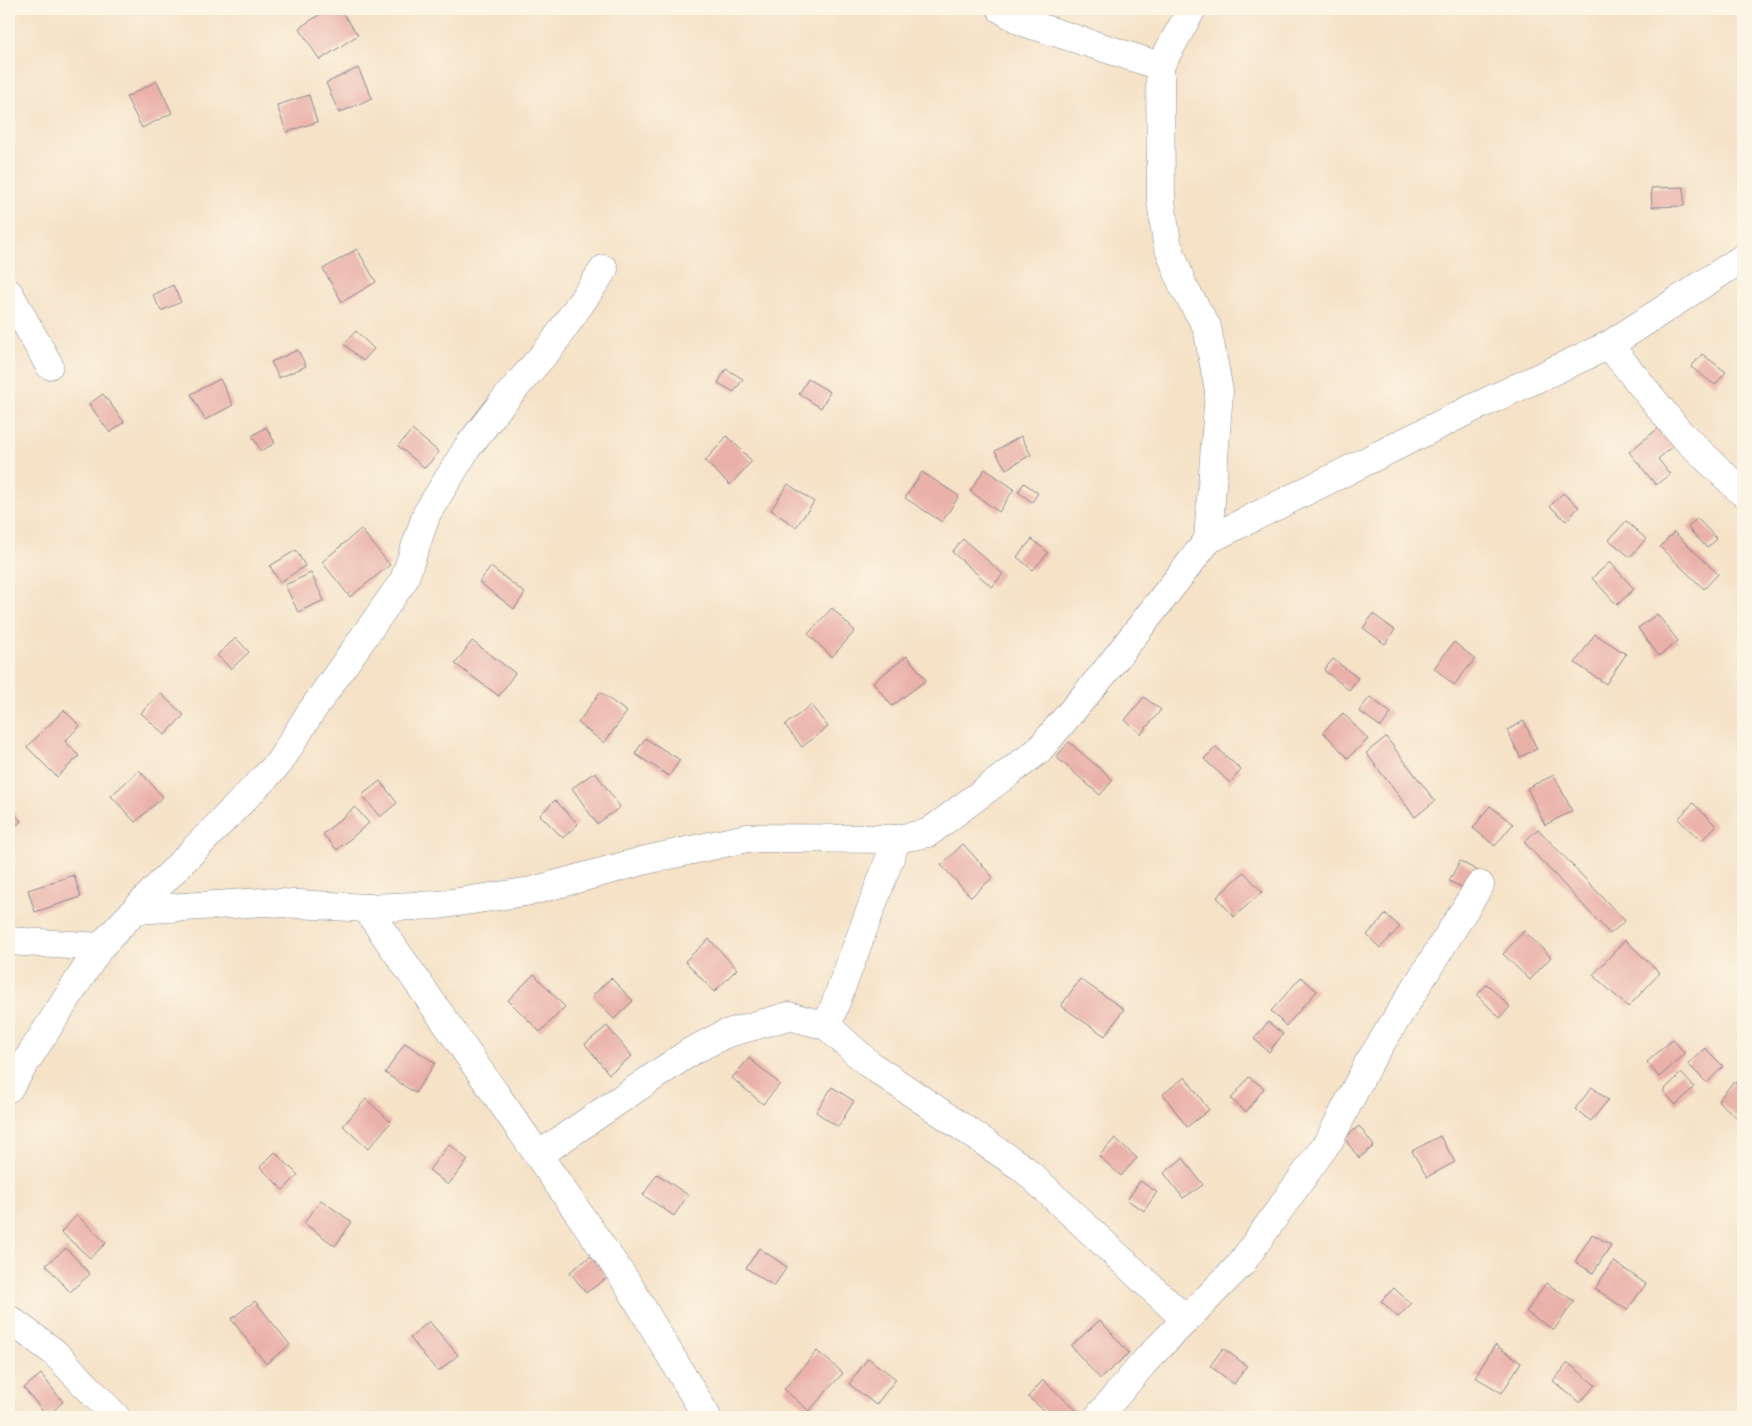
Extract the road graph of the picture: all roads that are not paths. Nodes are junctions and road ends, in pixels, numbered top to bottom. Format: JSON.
{"nodes":[{"id":1,"x":1001,"y":9,"type":"edge"},
{"id":2,"x":1192,"y":9,"type":"edge"},
{"id":3,"x":1160,"y":66,"type":"junction"},
{"id":4,"x":1743,"y":258,"type":"edge"},
{"id":5,"x":604,"y":268,"type":"dead end"},
{"id":6,"x":9,"y":293,"type":"edge"},
{"id":7,"x":1609,"y":345,"type":"junction"},
{"id":8,"x":49,"y":366,"type":"dead end"},
{"id":9,"x":1743,"y":493,"type":"edge"},
{"id":10,"x":1208,"y":540,"type":"junction"},
{"id":11,"x":897,"y":839,"type":"junction"},
{"id":12,"x":1480,"y":885,"type":"dead end"},
{"id":13,"x":366,"y":908,"type":"junction"},
{"id":14,"x":135,"y":910,"type":"junction"},
{"id":15,"x":9,"y":942,"type":"edge"},
{"id":16,"x":100,"y":947,"type":"junction"},
{"id":17,"x":827,"y":1026,"type":"junction"},
{"id":18,"x":9,"y":1088,"type":"edge"},
{"id":19,"x":540,"y":1154,"type":"junction"},
{"id":20,"x":9,"y":1319,"type":"edge"},
{"id":21,"x":1185,"y":1319,"type":"junction"},
{"id":22,"x":116,"y":1417,"type":"edge"},
{"id":23,"x":707,"y":1417,"type":"edge"},
{"id":24,"x":1098,"y":1417,"type":"edge"}],
"edges":[{"from":1,"to":3,"type":"street"},
{"from":2,"to":3,"type":"street"},
{"from":3,"to":10,"type":"street"},
{"from":4,"to":7,"type":"street"},
{"from":5,"to":14,"type":"street"},
{"from":6,"to":8,"type":"street"},
{"from":7,"to":9,"type":"street"},
{"from":7,"to":10,"type":"street"},
{"from":10,"to":11,"type":"street"},
{"from":11,"to":13,"type":"street"},
{"from":11,"to":17,"type":"street"},
{"from":12,"to":21,"type":"street"},
{"from":13,"to":14,"type":"street"},
{"from":13,"to":19,"type":"street"},
{"from":14,"to":16,"type":"street"},
{"from":15,"to":16,"type":"street"},
{"from":16,"to":18,"type":"street"},
{"from":17,"to":19,"type":"street"},
{"from":17,"to":21,"type":"street"},
{"from":19,"to":23,"type":"street"},
{"from":20,"to":22,"type":"street"},
{"from":21,"to":24,"type":"street"}]}
